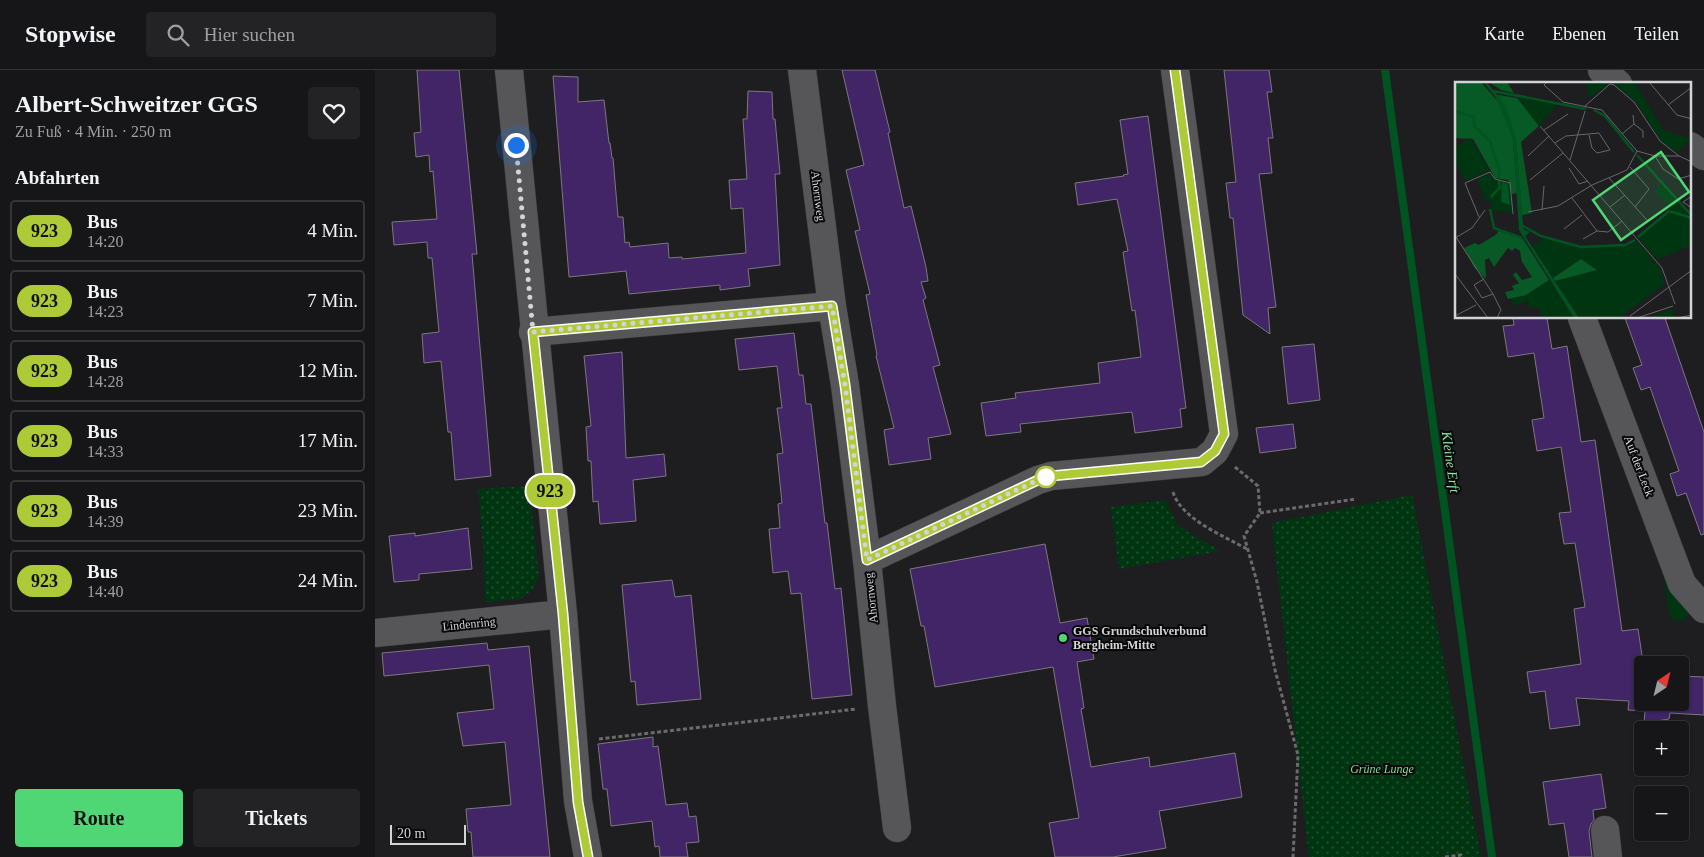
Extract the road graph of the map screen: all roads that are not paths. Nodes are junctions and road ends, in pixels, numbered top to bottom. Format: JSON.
{"nodes":[{"id":1,"x":509,"y":70,"type":"edge"},
{"id":2,"x":802,"y":70,"type":"edge"},
{"id":3,"x":1175,"y":70,"type":"edge"},
{"id":4,"x":1595,"y":70,"type":"edge"},
{"id":5,"x":1602,"y":70,"type":"edge"},
{"id":6,"x":1590,"y":82,"type":"edge"},
{"id":7,"x":1616,"y":82,"type":"edge"},
{"id":8,"x":1691,"y":147,"type":"edge"},
{"id":9,"x":1704,"y":156,"type":"edge"},
{"id":10,"x":832,"y":306,"type":"junction"},
{"id":11,"x":1582,"y":319,"type":"edge"},
{"id":12,"x":533,"y":332,"type":"junction"},
{"id":13,"x":867,"y":560,"type":"junction"},
{"id":14,"x":1704,"y":610,"type":"edge"},
{"id":15,"x":563,"y":614,"type":"junction"},
{"id":16,"x":375,"y":633,"type":"edge"},
{"id":17,"x":897,"y":828,"type":"dead end"},
{"id":18,"x":1605,"y":830,"type":"dead end"},
{"id":19,"x":588,"y":857,"type":"edge"},
{"id":20,"x":1607,"y":857,"type":"edge"}],
"edges":[{"from":1,"to":12,"type":"street"},
{"from":2,"to":10,"type":"street","name":"Ahornweg"},
{"from":3,"to":13,"type":"street"},
{"from":4,"to":6,"type":"street"},
{"from":5,"to":7,"type":"street"},
{"from":8,"to":9,"type":"street"},
{"from":10,"to":12,"type":"street"},
{"from":10,"to":13,"type":"street","name":"Ahornweg"},
{"from":11,"to":14,"type":"street","name":"Auf der Leck"},
{"from":12,"to":15,"type":"street"},
{"from":13,"to":17,"type":"street","name":"Ahornweg"},
{"from":15,"to":16,"type":"street","name":"Lindenring"},
{"from":15,"to":19,"type":"street"},
{"from":18,"to":20,"type":"street"}]}
